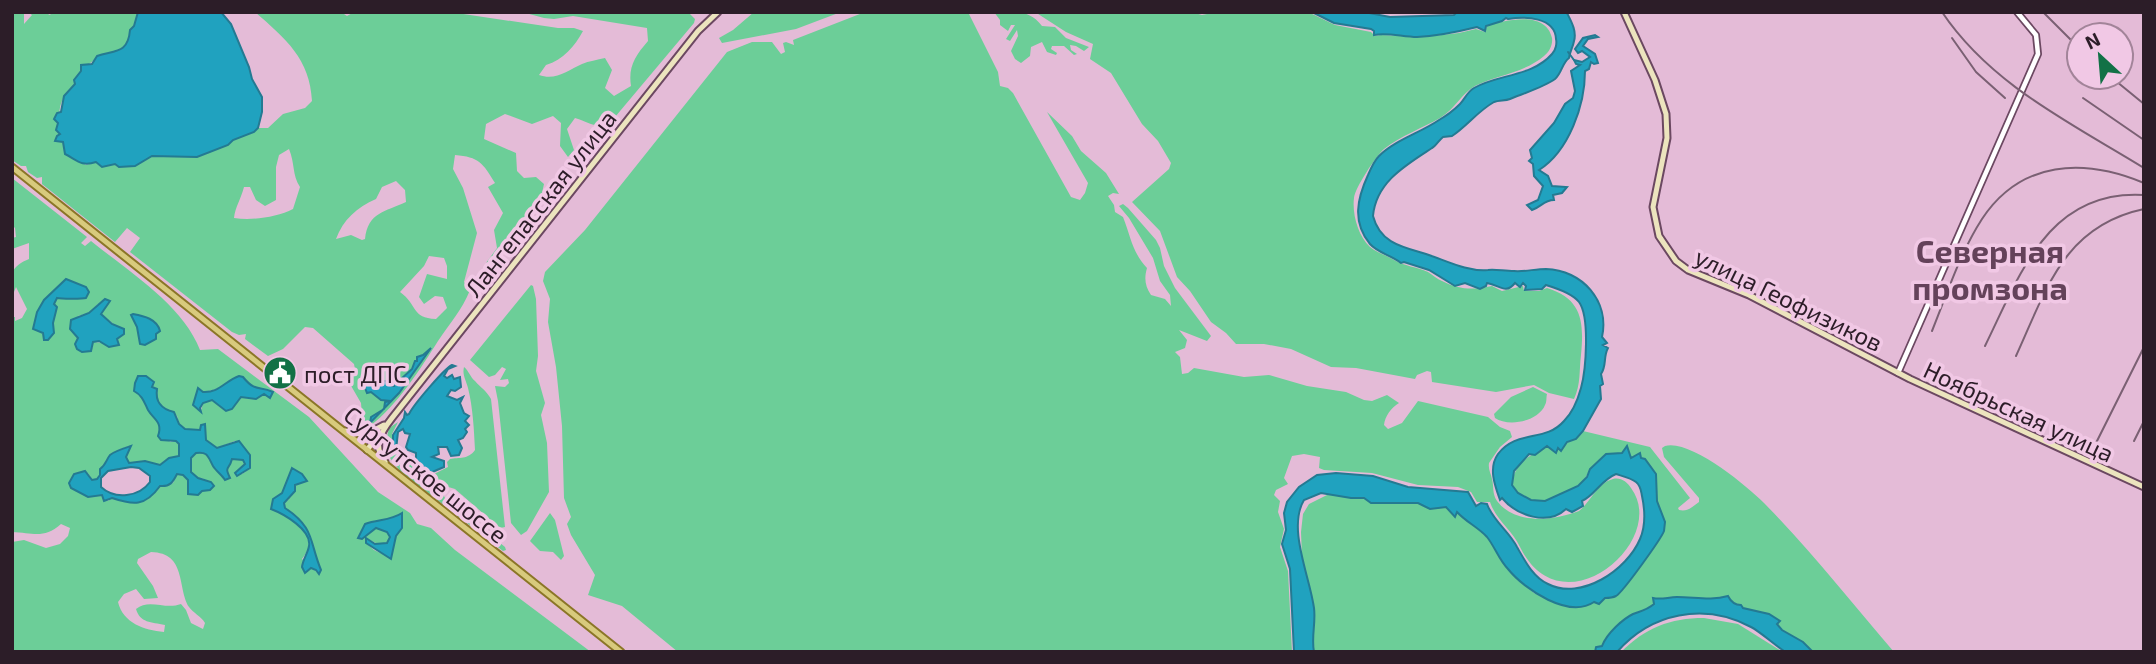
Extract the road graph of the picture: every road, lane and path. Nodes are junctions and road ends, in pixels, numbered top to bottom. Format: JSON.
{"nodes":[{"id":1,"x":718,"y":12,"type":"edge"},
{"id":2,"x":1624,"y":12,"type":"edge"},
{"id":3,"x":2017,"y":12,"type":"edge"},
{"id":4,"x":12,"y":167,"type":"edge"},
{"id":5,"x":1898,"y":373,"type":"junction"},
{"id":6,"x":392,"y":418,"type":"junction"},
{"id":7,"x":340,"y":428,"type":"junction"},
{"id":8,"x":384,"y":428,"type":"junction"},
{"id":9,"x":374,"y":432,"type":"junction"},
{"id":10,"x":365,"y":448,"type":"junction"},
{"id":11,"x":402,"y":478,"type":"junction"},
{"id":12,"x":2144,"y":487,"type":"edge"},
{"id":13,"x":621,"y":652,"type":"edge"}],
"edges":[{"from":1,"to":6,"type":"main road","name":"Лангепасская улица"},
{"from":2,"to":5,"type":"main road","name":"улица Геофизиков"},
{"from":3,"to":5,"type":"street","name":"Ноябрьская улица"},
{"from":4,"to":7,"type":"main road","name":"Сургутское шоссе"},
{"from":5,"to":12,"type":"main road","name":"Ноябрьская улица"},
{"from":6,"to":8,"type":"main road"},
{"from":6,"to":9,"type":"main road"},
{"from":7,"to":9,"type":"main road"},
{"from":7,"to":10,"type":"main road","name":"Сургутское шоссе"},
{"from":8,"to":10,"type":"main road"},
{"from":8,"to":11,"type":"main road"},
{"from":9,"to":10,"type":"main road"},
{"from":10,"to":11,"type":"main road","name":"Сургутское шоссе"},
{"from":11,"to":13,"type":"main road","name":"Сургутское шоссе"}]}
